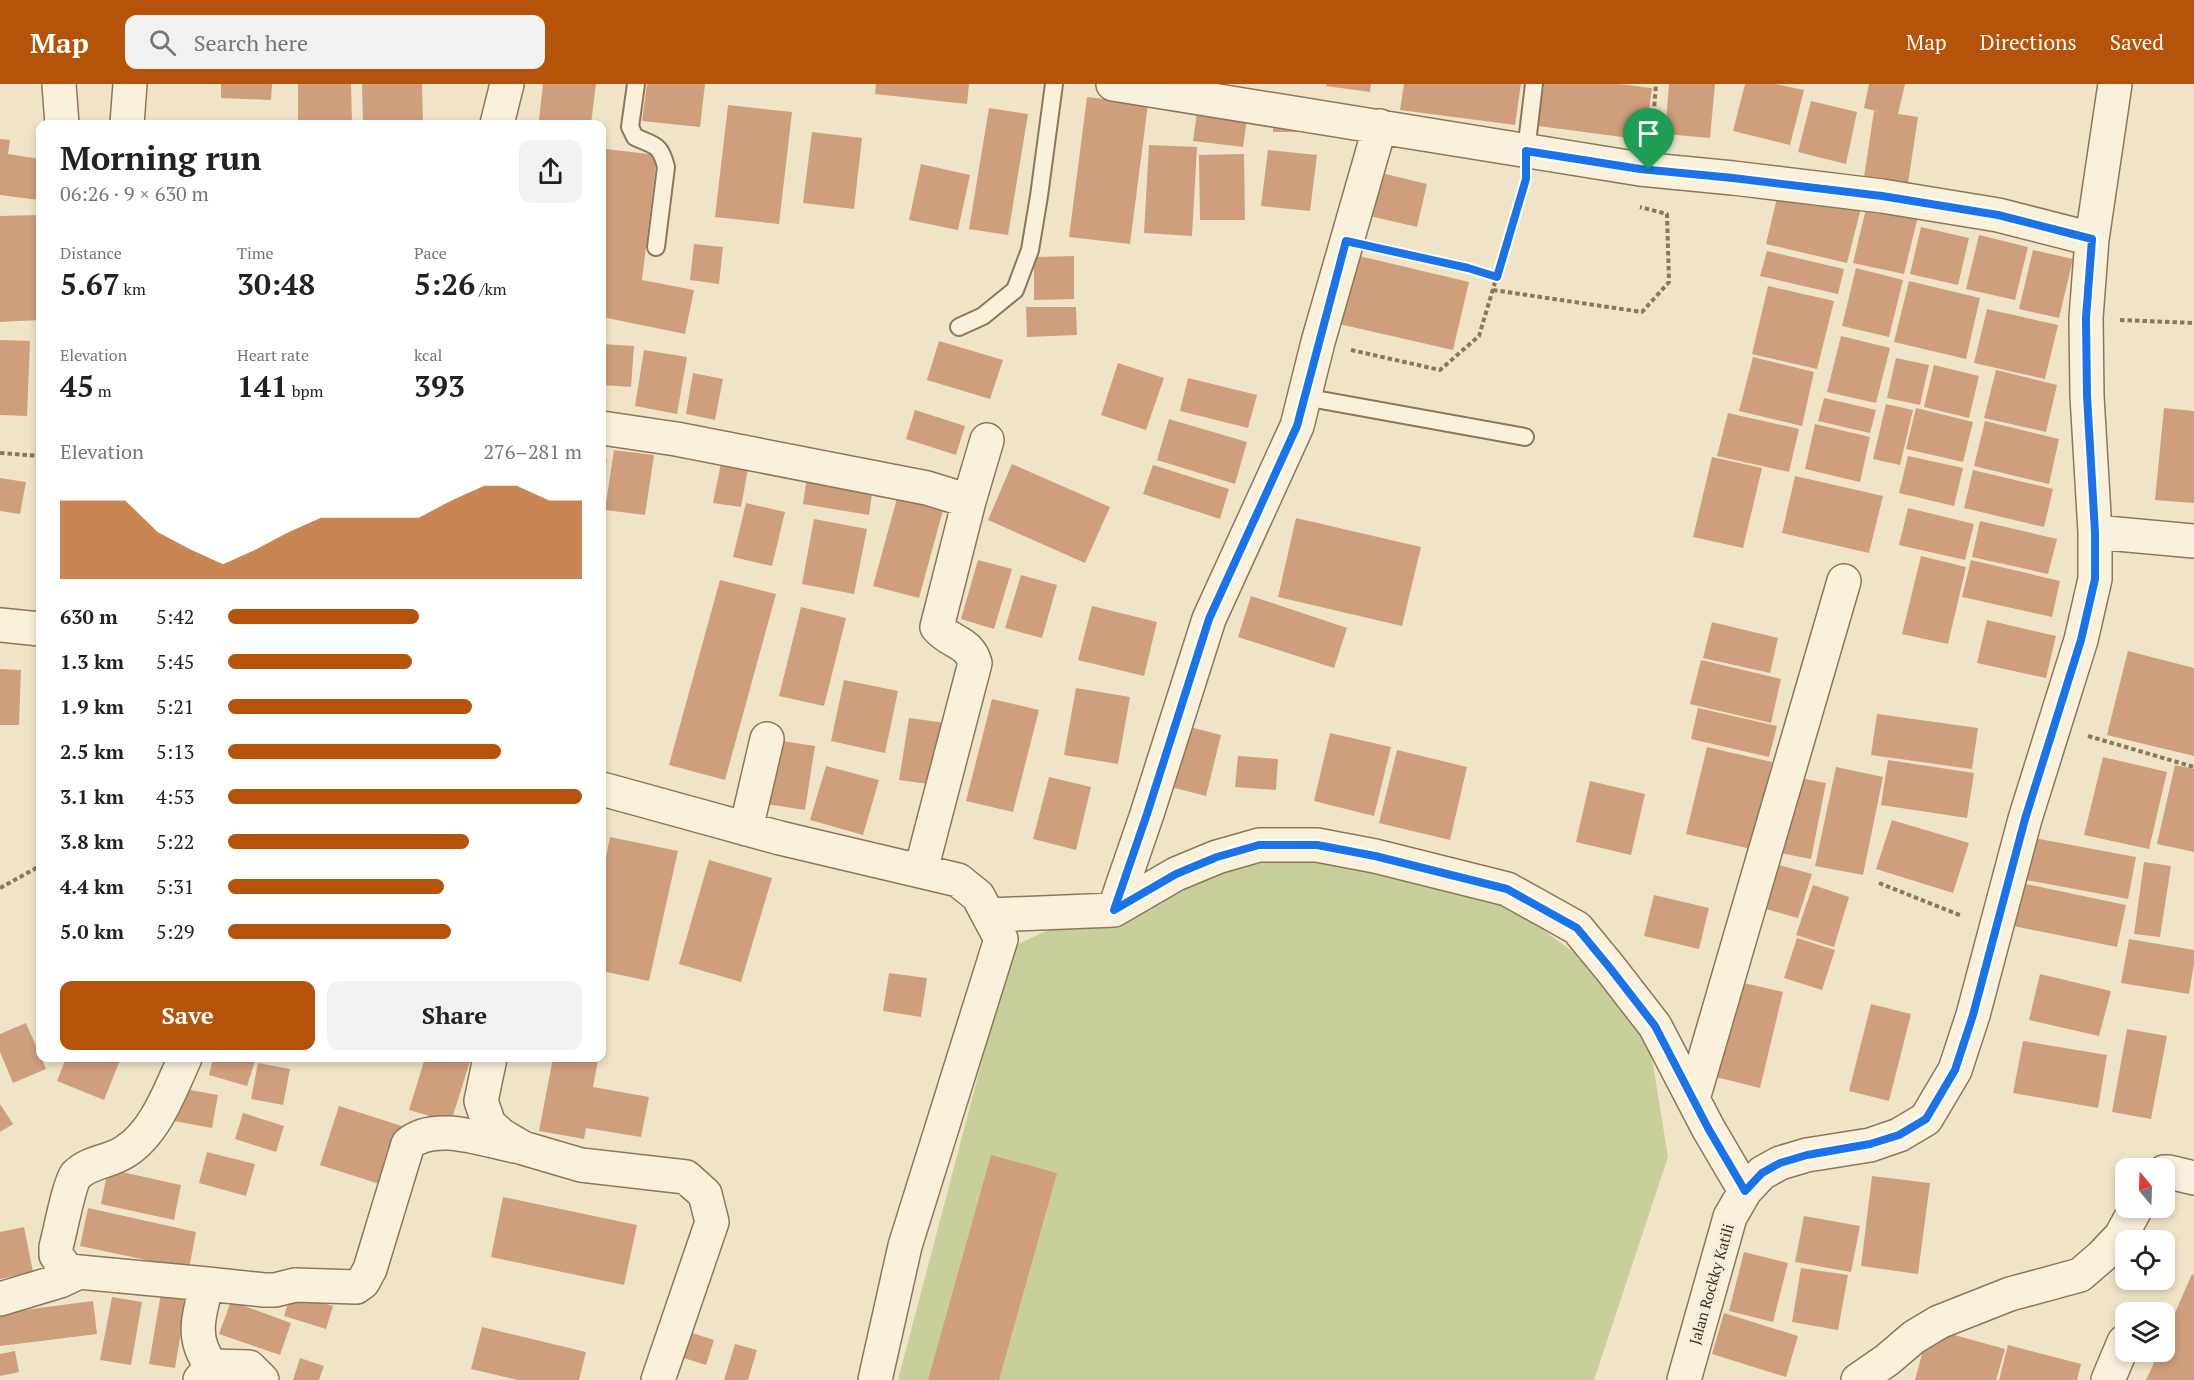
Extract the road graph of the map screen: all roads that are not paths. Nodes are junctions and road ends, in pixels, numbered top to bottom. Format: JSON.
{"nodes":[{"id":1,"x":59,"y":84,"type":"edge"},
{"id":2,"x":130,"y":84,"type":"edge"},
{"id":3,"x":507,"y":84,"type":"edge"},
{"id":4,"x":636,"y":84,"type":"edge"},
{"id":5,"x":1054,"y":84,"type":"edge"},
{"id":6,"x":1534,"y":84,"type":"edge"},
{"id":7,"x":2115,"y":84,"type":"edge"},
{"id":8,"x":1126,"y":85,"type":"edge"},
{"id":9,"x":62,"y":120,"type":"edge"},
{"id":10,"x":127,"y":120,"type":"edge"},
{"id":11,"x":498,"y":120,"type":"edge"},
{"id":12,"x":1380,"y":126,"type":"junction"},
{"id":13,"x":1526,"y":151,"type":"junction"},
{"id":14,"x":2092,"y":239,"type":"junction"},
{"id":15,"x":656,"y":247,"type":"dead end"},
{"id":16,"x":959,"y":327,"type":"dead end"},
{"id":17,"x":1304,"y":397,"type":"junction"},
{"id":18,"x":606,"y":429,"type":"edge"},
{"id":19,"x":1525,"y":437,"type":"dead end"},
{"id":20,"x":987,"y":440,"type":"dead end"},
{"id":21,"x":969,"y":501,"type":"junction"},
{"id":22,"x":2095,"y":532,"type":"junction"},
{"id":23,"x":2194,"y":541,"type":"edge"},
{"id":24,"x":1844,"y":581,"type":"dead end"},
{"id":25,"x":0,"y":625,"type":"edge"},
{"id":26,"x":36,"y":629,"type":"edge"},
{"id":27,"x":767,"y":739,"type":"dead end"},
{"id":28,"x":606,"y":790,"type":"edge"},
{"id":29,"x":746,"y":829,"type":"junction"},
{"id":30,"x":921,"y":870,"type":"junction"},
{"id":31,"x":1114,"y":910,"type":"junction"},
{"id":32,"x":990,"y":915,"type":"junction"},
{"id":33,"x":183,"y":1062,"type":"edge"},
{"id":34,"x":489,"y":1062,"type":"edge"},
{"id":35,"x":1693,"y":1099,"type":"junction"},
{"id":36,"x":523,"y":1148,"type":"junction"},
{"id":37,"x":2175,"y":1173,"type":"edge"},
{"id":38,"x":2194,"y":1178,"type":"edge"},
{"id":39,"x":1745,"y":1191,"type":"junction"},
{"id":40,"x":2131,"y":1218,"type":"edge"},
{"id":41,"x":79,"y":1272,"type":"junction"},
{"id":42,"x":207,"y":1284,"type":"junction"},
{"id":43,"x":0,"y":1299,"type":"edge"},
{"id":44,"x":2116,"y":1362,"type":"edge"},
{"id":45,"x":206,"y":1373,"type":"edge"},
{"id":46,"x":262,"y":1380,"type":"edge"},
{"id":47,"x":658,"y":1380,"type":"edge"},
{"id":48,"x":875,"y":1380,"type":"edge"},
{"id":49,"x":1684,"y":1380,"type":"edge"},
{"id":50,"x":1858,"y":1380,"type":"edge"},
{"id":51,"x":2108,"y":1380,"type":"edge"}],
"edges":[{"from":1,"to":9,"type":"street"},
{"from":2,"to":10,"type":"street"},
{"from":3,"to":11,"type":"street"},
{"from":4,"to":15,"type":"lane"},
{"from":5,"to":16,"type":"lane"},
{"from":6,"to":13,"type":"lane"},
{"from":7,"to":14,"type":"street","name":"Jalan Rockky Katili"},
{"from":8,"to":12,"type":"street"},
{"from":12,"to":13,"type":"street"},
{"from":12,"to":17,"type":"street"},
{"from":13,"to":14,"type":"street"},
{"from":14,"to":22,"type":"street","name":"Jalan Rockky Katili"},
{"from":17,"to":19,"type":"lane"},
{"from":17,"to":31,"type":"street"},
{"from":18,"to":21,"type":"street"},
{"from":20,"to":21,"type":"street"},
{"from":21,"to":30,"type":"street"},
{"from":22,"to":23,"type":"street"},
{"from":22,"to":39,"type":"street","name":"Jalan Rockky Katili"},
{"from":24,"to":35,"type":"street"},
{"from":25,"to":26,"type":"street"},
{"from":27,"to":29,"type":"street"},
{"from":28,"to":29,"type":"street"},
{"from":29,"to":30,"type":"street"},
{"from":30,"to":32,"type":"street"},
{"from":31,"to":32,"type":"street"},
{"from":31,"to":35,"type":"street"},
{"from":32,"to":48,"type":"street"},
{"from":33,"to":41,"type":"street"},
{"from":34,"to":36,"type":"street"},
{"from":35,"to":39,"type":"street"},
{"from":36,"to":42,"type":"street"},
{"from":36,"to":47,"type":"street"},
{"from":37,"to":38,"type":"street"},
{"from":39,"to":49,"type":"street","name":"Jalan Rockky Katili"},
{"from":40,"to":50,"type":"street"},
{"from":41,"to":42,"type":"street"},
{"from":41,"to":43,"type":"street"},
{"from":42,"to":45,"type":"street"},
{"from":44,"to":51,"type":"street"},
{"from":45,"to":46,"type":"street"}]}
